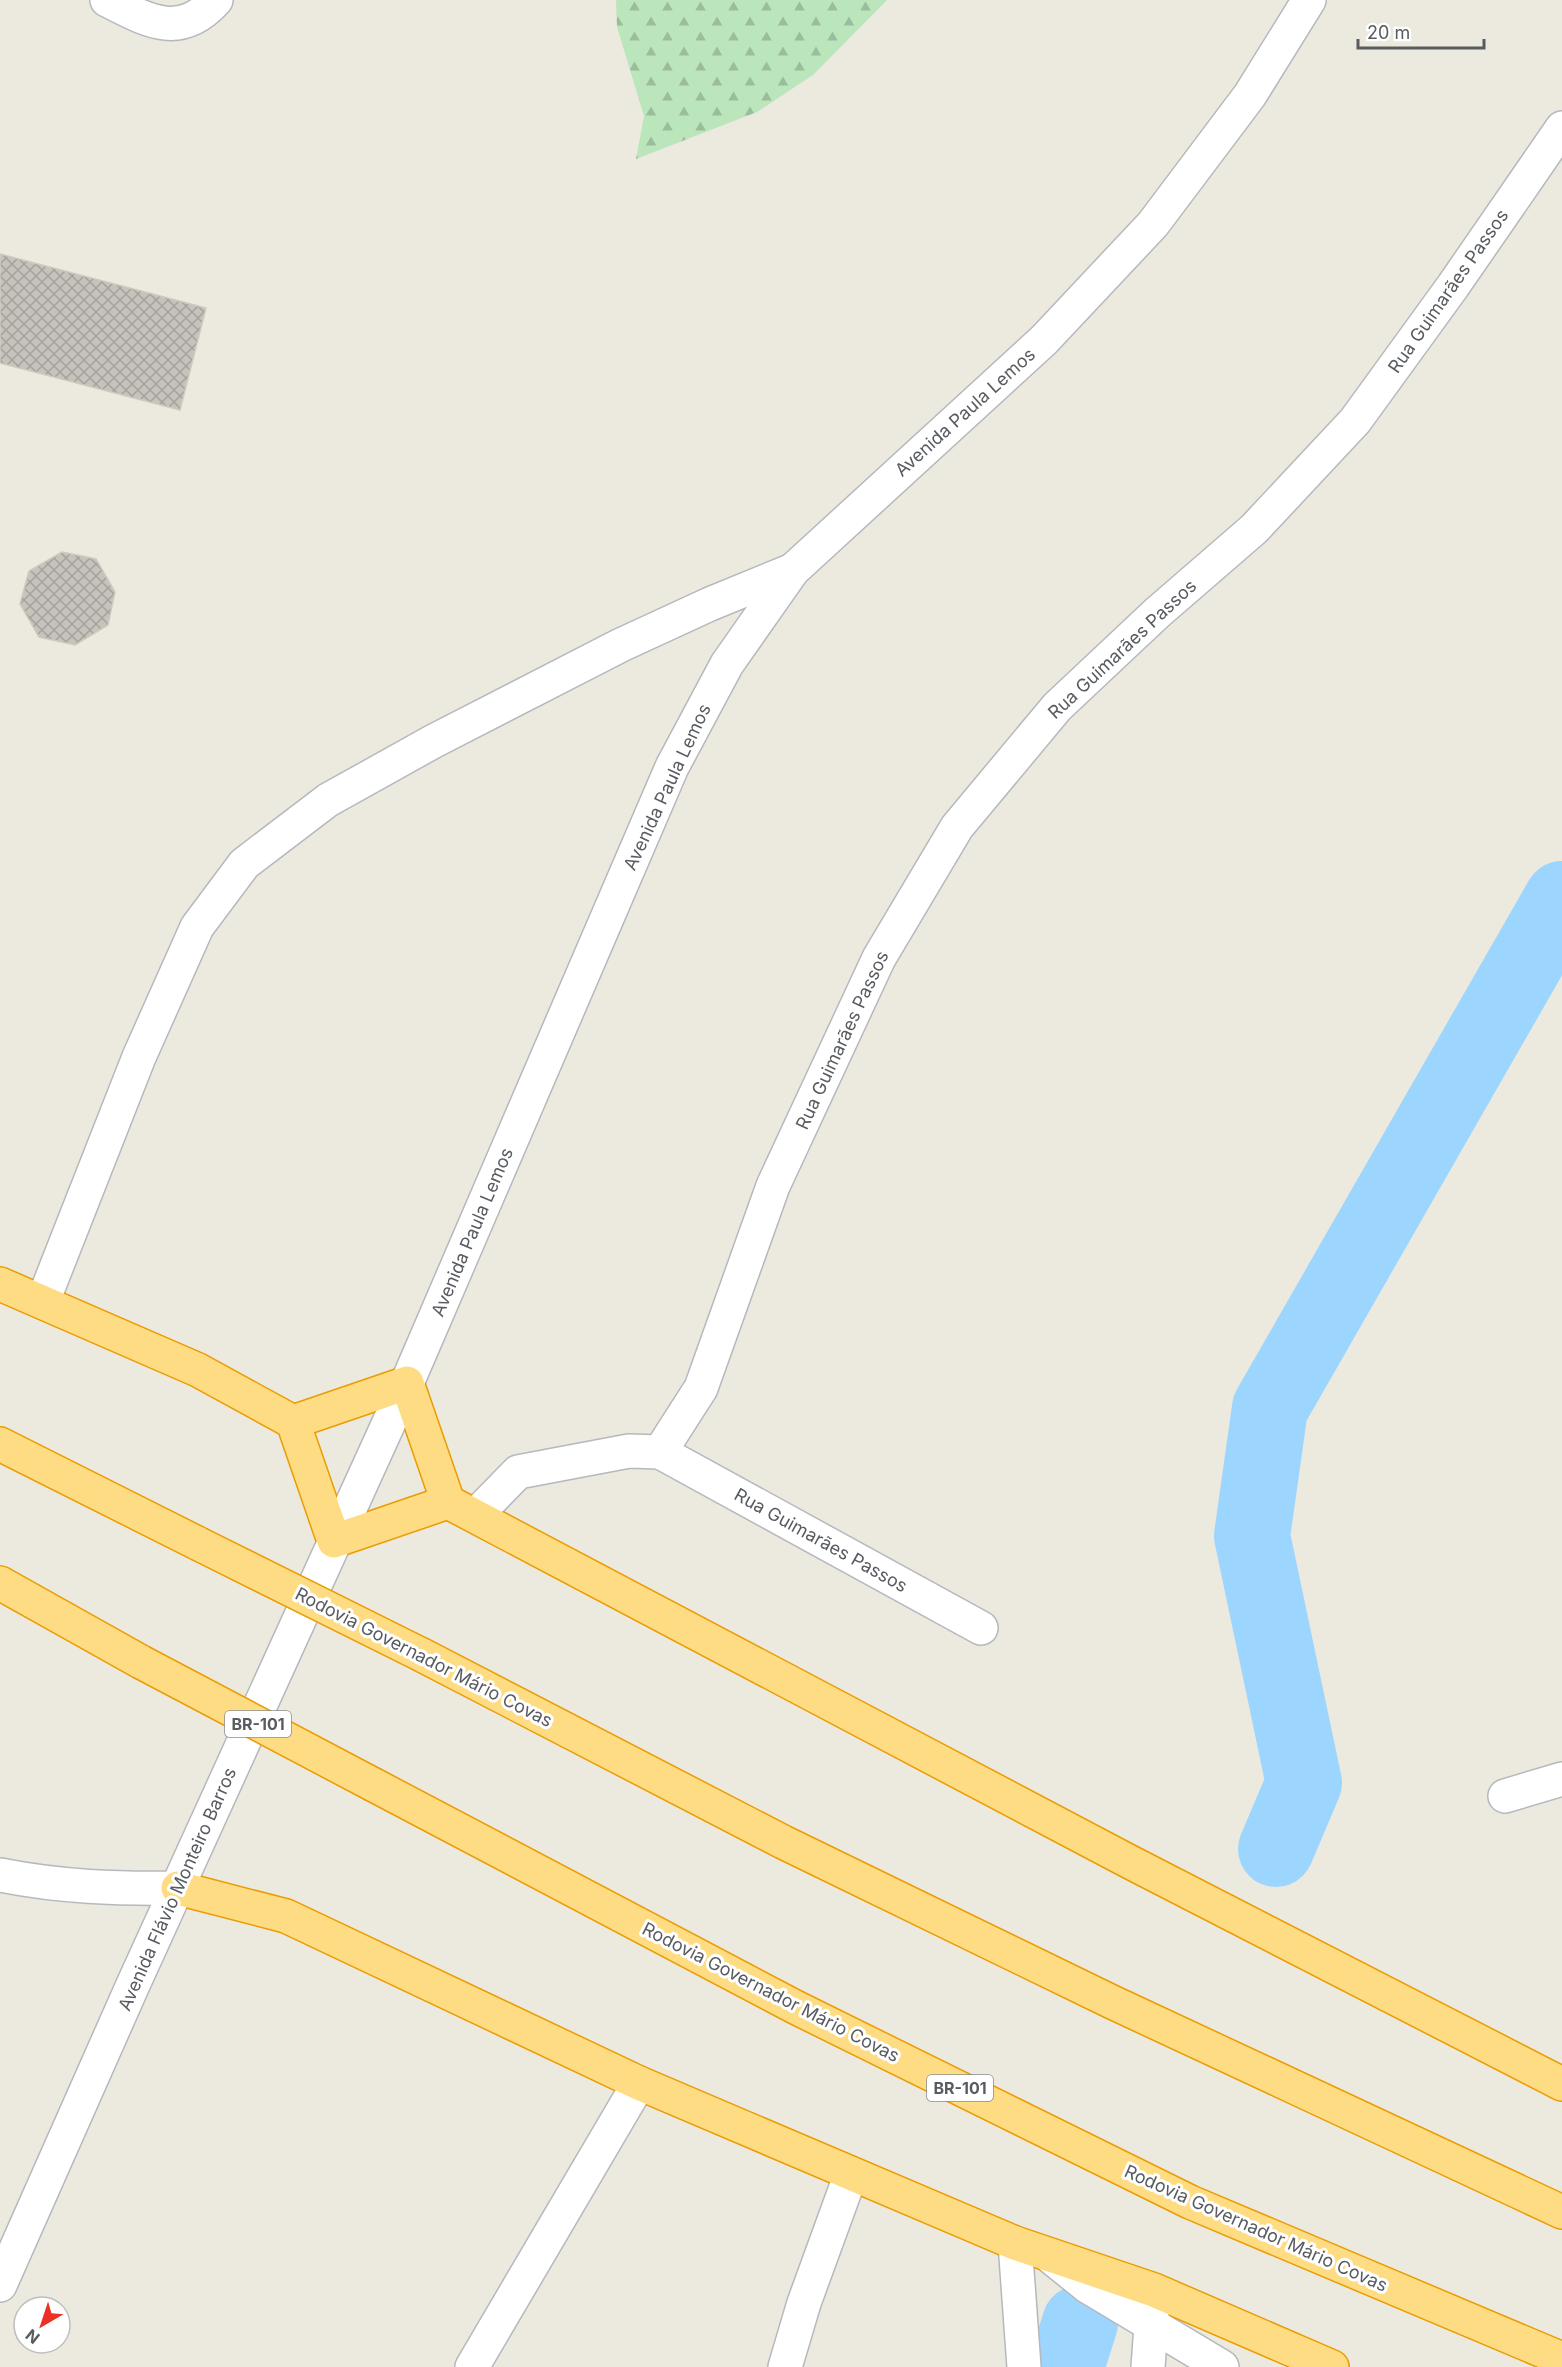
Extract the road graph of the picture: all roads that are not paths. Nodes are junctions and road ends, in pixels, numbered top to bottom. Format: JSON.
{"nodes":[{"id":1,"x":107,"y":0,"type":"edge"},
{"id":2,"x":216,"y":0,"type":"edge"},
{"id":3,"x":1309,"y":0,"type":"edge"},
{"id":4,"x":1562,"y":128,"type":"edge"},
{"id":5,"x":793,"y":570,"type":"junction"},
{"id":6,"x":0,"y":1284,"type":"edge"},
{"id":7,"x":43,"y":1301,"type":"junction"},
{"id":8,"x":407,"y":1383,"type":"junction"},
{"id":9,"x":293,"y":1422,"type":"junction"},
{"id":10,"x":0,"y":1444,"type":"edge"},
{"id":11,"x":660,"y":1452,"type":"junction"},
{"id":12,"x":371,"y":1462,"type":"joint"},
{"id":13,"x":462,"y":1509,"type":"junction"},
{"id":14,"x":334,"y":1541,"type":"junction"},
{"id":15,"x":0,"y":1583,"type":"edge"},
{"id":16,"x":981,"y":1628,"type":"dead end"},
{"id":17,"x":1562,"y":1779,"type":"edge"},
{"id":18,"x":1505,"y":1796,"type":"dead end"},
{"id":19,"x":0,"y":1875,"type":"edge"},
{"id":20,"x":178,"y":1888,"type":"junction"},
{"id":21,"x":639,"y":2083,"type":"junction"},
{"id":22,"x":1562,"y":2084,"type":"edge"},
{"id":23,"x":851,"y":2174,"type":"junction"},
{"id":24,"x":1562,"y":2212,"type":"edge"},
{"id":25,"x":1016,"y":2243,"type":"junction"},
{"id":26,"x":1094,"y":2279,"type":"junction"},
{"id":27,"x":0,"y":2285,"type":"edge"},
{"id":28,"x":1154,"y":2290,"type":"junction"},
{"id":29,"x":1150,"y":2322,"type":"junction"},
{"id":30,"x":1562,"y":2359,"type":"edge"},
{"id":31,"x":472,"y":2367,"type":"edge"},
{"id":32,"x":785,"y":2367,"type":"edge"},
{"id":33,"x":1024,"y":2367,"type":"edge"},
{"id":34,"x":1148,"y":2367,"type":"edge"},
{"id":35,"x":1222,"y":2367,"type":"edge"},
{"id":36,"x":1332,"y":2367,"type":"edge"}],
"edges":[{"from":1,"to":2,"type":"street"},
{"from":3,"to":5,"type":"street","name":"Avenida Paula Lemos"},
{"from":4,"to":11,"type":"street","name":"Rua Guimarães Passos"},
{"from":5,"to":7,"type":"street"},
{"from":5,"to":8,"type":"street","name":"Avenida Paula Lemos"},
{"from":6,"to":7,"type":"highway"},
{"from":7,"to":9,"type":"highway"},
{"from":8,"to":9,"type":"highway"},
{"from":8,"to":12,"type":"street","name":"Avenida Paula Lemos"},
{"from":8,"to":13,"type":"highway"},
{"from":9,"to":14,"type":"highway"},
{"from":10,"to":24,"type":"highway","name":"Rodovia Governador Mário Covas","bridge":true},
{"from":11,"to":13,"type":"street","name":"Rua Guimarães Passos"},
{"from":11,"to":16,"type":"street","name":"Rua Guimarães Passos"},
{"from":12,"to":14,"type":"street","name":"Avenida Flávio Monteiro Barros"},
{"from":13,"to":14,"type":"highway"},
{"from":13,"to":22,"type":"highway"},
{"from":14,"to":20,"type":"street","name":"Avenida Flávio Monteiro Barros"},
{"from":15,"to":30,"type":"highway","name":"Rodovia Governador Mário Covas","number":"BR-101","bridge":true},
{"from":17,"to":18,"type":"street"},
{"from":19,"to":20,"type":"street"},
{"from":20,"to":21,"type":"highway"},
{"from":20,"to":27,"type":"street","name":"Avenida Flávio Monteiro Barros"},
{"from":21,"to":23,"type":"highway"},
{"from":21,"to":31,"type":"street"},
{"from":23,"to":25,"type":"highway"},
{"from":23,"to":32,"type":"street"},
{"from":25,"to":26,"type":"highway"},
{"from":25,"to":33,"type":"street"},
{"from":26,"to":28,"type":"highway"},
{"from":26,"to":29,"type":"street"},
{"from":28,"to":29,"type":"street"},
{"from":28,"to":36,"type":"highway"},
{"from":29,"to":34,"type":"street"},
{"from":29,"to":35,"type":"street"}]}
